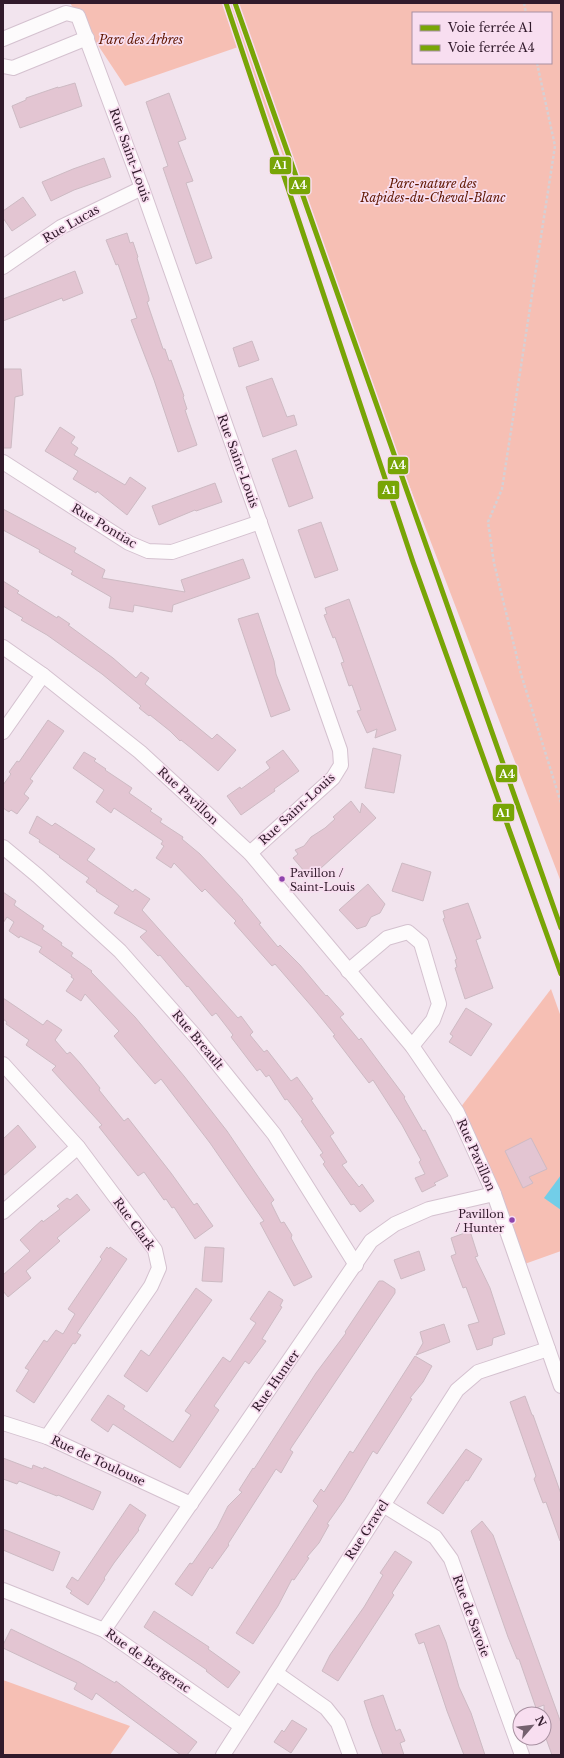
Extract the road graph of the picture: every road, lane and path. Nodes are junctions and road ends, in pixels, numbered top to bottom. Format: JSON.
{"nodes":[{"id":1,"x":87,"y":38,"type":"junction"},
{"id":2,"x":3,"y":39,"type":"edge"},
{"id":3,"x":537,"y":64,"type":"edge"},
{"id":4,"x":3,"y":66,"type":"edge"},
{"id":5,"x":142,"y":188,"type":"junction"},
{"id":6,"x":3,"y":267,"type":"edge"},
{"id":7,"x":3,"y":462,"type":"edge"},
{"id":8,"x":260,"y":522,"type":"junction"},
{"id":9,"x":3,"y":647,"type":"edge"},
{"id":10,"x":43,"y":675,"type":"junction"},
{"id":11,"x":3,"y":732,"type":"edge"},
{"id":12,"x":561,"y":803,"type":"edge"},
{"id":13,"x":3,"y":847,"type":"edge"},
{"id":14,"x":250,"y":853,"type":"junction"},
{"id":15,"x":348,"y":971,"type":"junction"},
{"id":16,"x":412,"y":1046,"type":"junction"},
{"id":17,"x":3,"y":1064,"type":"edge"},
{"id":18,"x":78,"y":1148,"type":"junction"},
{"id":19,"x":494,"y":1194,"type":"junction"},
{"id":20,"x":3,"y":1212,"type":"edge"},
{"id":21,"x":356,"y":1265,"type":"junction"},
{"id":22,"x":548,"y":1348,"type":"junction"},
{"id":23,"x":561,"y":1386,"type":"edge"},
{"id":24,"x":3,"y":1423,"type":"edge"},
{"id":25,"x":48,"y":1437,"type":"junction"},
{"id":26,"x":191,"y":1504,"type":"junction"},
{"id":27,"x":383,"y":1505,"type":"junction"},
{"id":28,"x":3,"y":1590,"type":"edge"},
{"id":29,"x":104,"y":1630,"type":"junction"},
{"id":30,"x":276,"y":1673,"type":"junction"},
{"id":31,"x":241,"y":1726,"type":"junction"},
{"id":32,"x":223,"y":1755,"type":"edge"},
{"id":33,"x":350,"y":1755,"type":"edge"},
{"id":34,"x":522,"y":1755,"type":"edge"}],
"edges":[{"from":1,"to":2,"type":"street","name":"Rue Saint-Louis"},
{"from":1,"to":4,"type":"street"},
{"from":1,"to":5,"type":"street","name":"Rue Saint-Louis"},
{"from":3,"to":12,"type":"path"},
{"from":5,"to":6,"type":"street","name":"Rue Lucas"},
{"from":5,"to":8,"type":"street","name":"Rue Saint-Louis"},
{"from":7,"to":8,"type":"street","name":"Rue Pontiac"},
{"from":8,"to":14,"type":"street","name":"Rue Saint-Louis"},
{"from":9,"to":10,"type":"street","name":"Rue Pavillon"},
{"from":10,"to":11,"type":"street"},
{"from":10,"to":14,"type":"street","name":"Rue Pavillon"},
{"from":13,"to":21,"type":"street","name":"Rue Breault"},
{"from":14,"to":15,"type":"street","name":"Rue Pavillon"},
{"from":15,"to":16,"type":"street","name":"Rue Pavillon"},
{"from":15,"to":16,"type":"street"},
{"from":16,"to":19,"type":"street","name":"Rue Pavillon"},
{"from":17,"to":18,"type":"street","name":"Rue Clark"},
{"from":18,"to":20,"type":"street"},
{"from":18,"to":25,"type":"street","name":"Rue Clark"},
{"from":19,"to":21,"type":"street","name":"Rue Hunter"},
{"from":19,"to":22,"type":"street","name":"Rue Pavillon"},
{"from":21,"to":26,"type":"street","name":"Rue Hunter"},
{"from":22,"to":23,"type":"street","name":"Rue Pavillon"},
{"from":22,"to":27,"type":"street","name":"Rue Gravel"},
{"from":24,"to":25,"type":"street","name":"Rue de Toulouse"},
{"from":25,"to":26,"type":"street","name":"Rue de Toulouse"},
{"from":26,"to":29,"type":"street","name":"Rue Hunter"},
{"from":27,"to":30,"type":"street","name":"Rue Gravel"},
{"from":27,"to":34,"type":"street","name":"Rue de Savoie"},
{"from":28,"to":29,"type":"street","name":"Rue de Bergerac"},
{"from":29,"to":31,"type":"street","name":"Rue de Bergerac"},
{"from":30,"to":31,"type":"street","name":"Rue Gravel"},
{"from":30,"to":33,"type":"street"},
{"from":31,"to":32,"type":"street","name":"Rue Gravel"}]}
